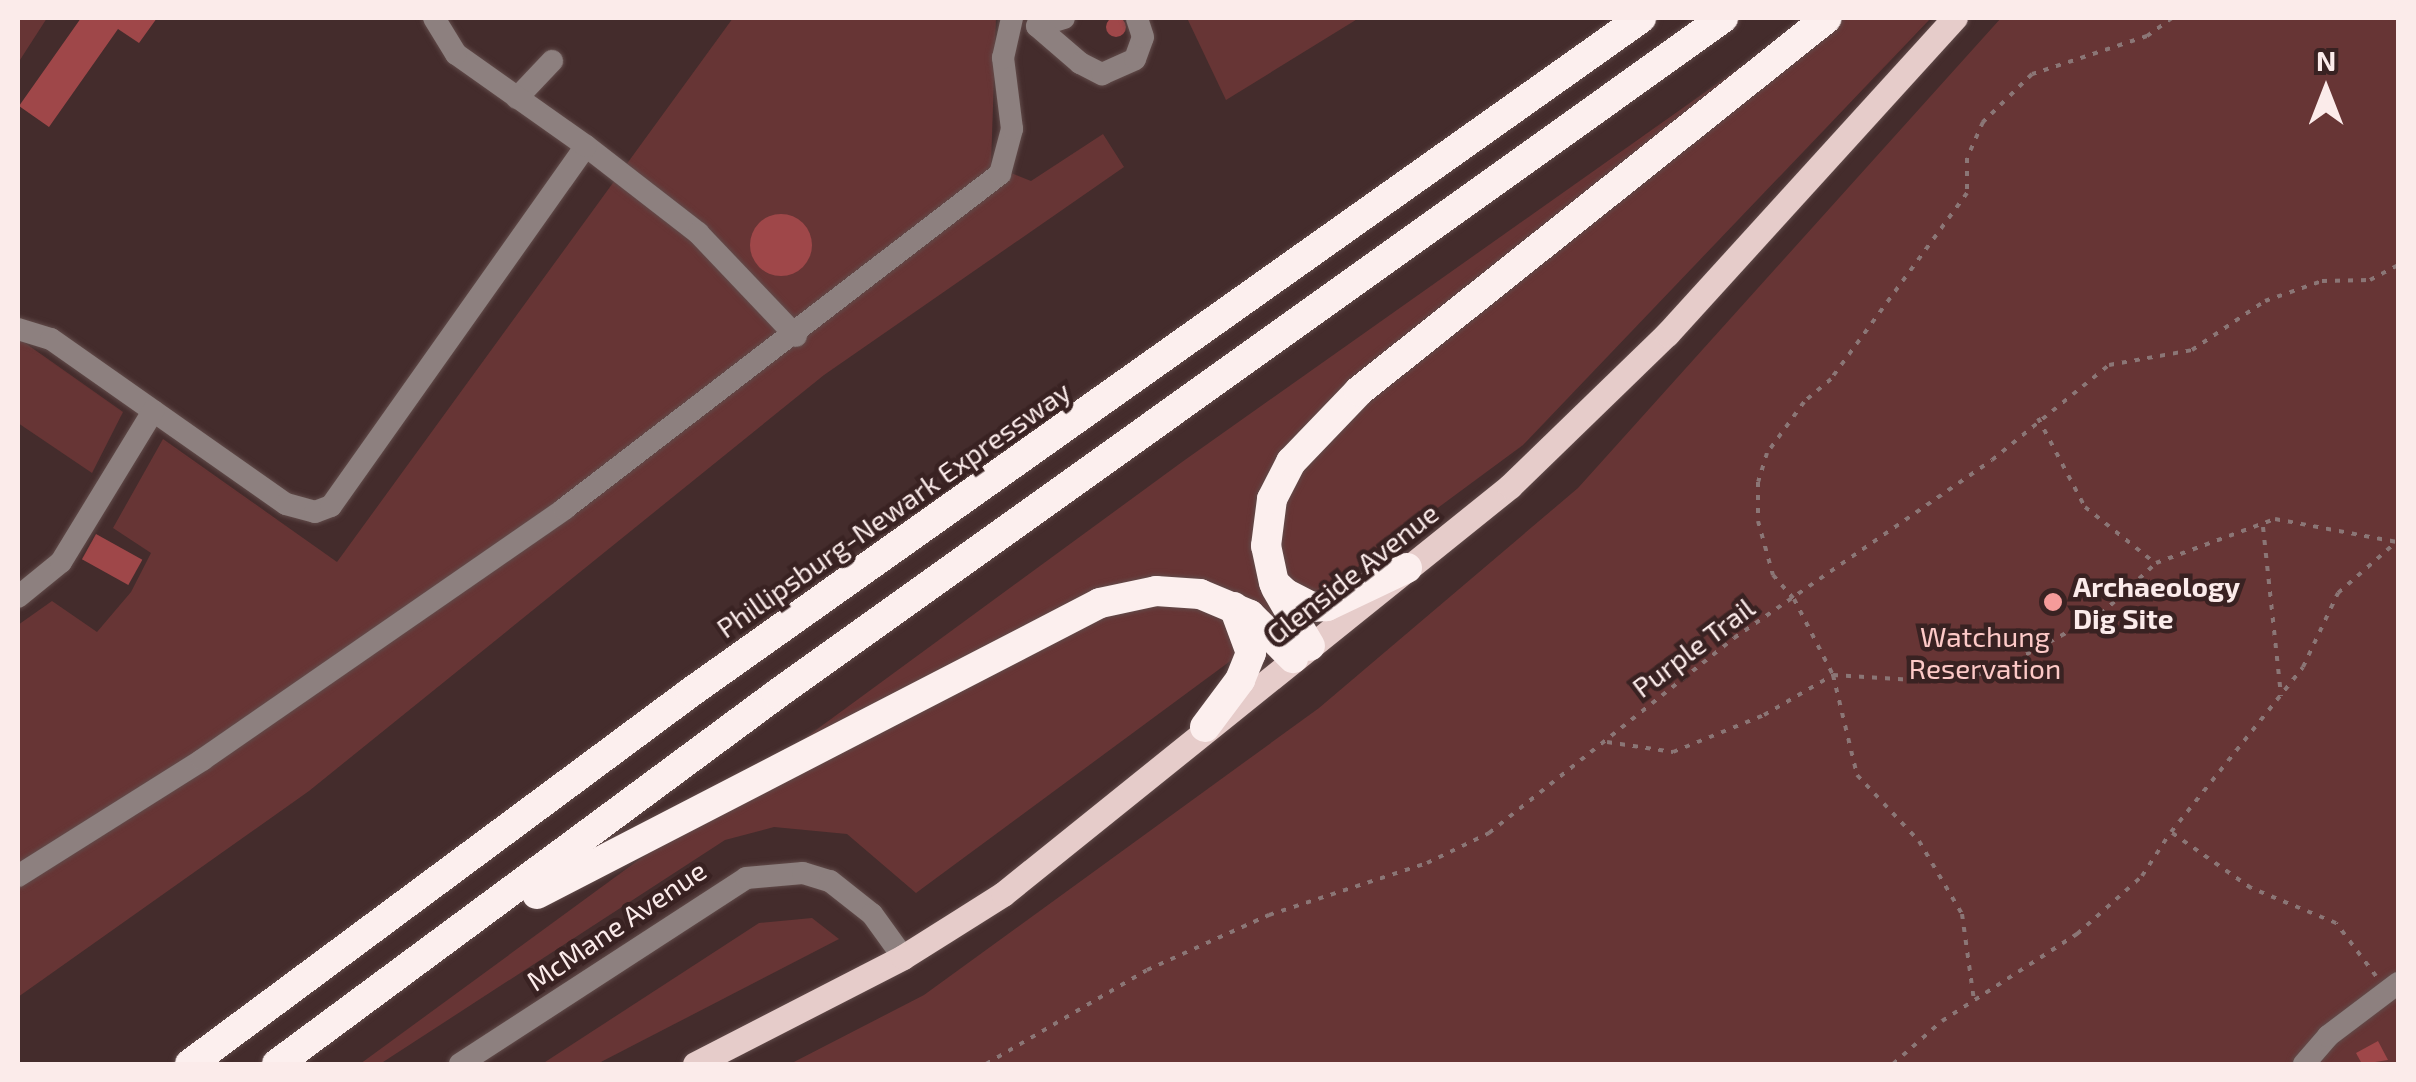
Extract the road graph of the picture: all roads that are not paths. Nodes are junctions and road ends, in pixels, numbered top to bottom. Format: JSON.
{"nodes":[{"id":1,"x":434,"y":18,"type":"edge"},
{"id":2,"x":1064,"y":18,"type":"edge"},
{"id":3,"x":1137,"y":18,"type":"edge"},
{"id":4,"x":1642,"y":18,"type":"edge"},
{"id":5,"x":1723,"y":18,"type":"edge"},
{"id":6,"x":1827,"y":18,"type":"edge"},
{"id":7,"x":1955,"y":18,"type":"edge"},
{"id":8,"x":1021,"y":22,"type":"edge"},
{"id":9,"x":552,"y":62,"type":"dead end"},
{"id":10,"x":517,"y":98,"type":"junction"},
{"id":11,"x":586,"y":146,"type":"junction"},
{"id":12,"x":18,"y":329,"type":"edge"},
{"id":13,"x":796,"y":336,"type":"junction"},
{"id":14,"x":153,"y":410,"type":"junction"},
{"id":15,"x":1407,"y":568,"type":"junction"},
{"id":16,"x":1274,"y":583,"type":"junction"},
{"id":17,"x":18,"y":597,"type":"edge"},
{"id":18,"x":1234,"y":607,"type":"junction"},
{"id":19,"x":1302,"y":652,"type":"junction"},
{"id":20,"x":1205,"y":727,"type":"junction"},
{"id":21,"x":18,"y":876,"type":"edge"},
{"id":22,"x":903,"y":958,"type":"junction"},
{"id":23,"x":2392,"y":985,"type":"edge"},
{"id":24,"x":344,"y":1016,"type":"junction"},
{"id":25,"x":190,"y":1064,"type":"edge"},
{"id":26,"x":277,"y":1064,"type":"edge"},
{"id":27,"x":460,"y":1064,"type":"edge"},
{"id":28,"x":696,"y":1064,"type":"edge"},
{"id":29,"x":2304,"y":1064,"type":"edge"}],
"edges":[{"from":1,"to":10,"type":"street"},
{"from":2,"to":8,"type":"street"},
{"from":3,"to":8,"type":"street"},
{"from":4,"to":25,"type":"highway","name":"Phillipsburg-Newark Expressway"},
{"from":5,"to":24,"type":"highway"},
{"from":6,"to":16,"type":"highway"},
{"from":7,"to":15,"type":"main road","name":"Glenside Avenue"},
{"from":8,"to":13,"type":"street"},
{"from":9,"to":10,"type":"street"},
{"from":10,"to":11,"type":"street"},
{"from":11,"to":13,"type":"street"},
{"from":11,"to":14,"type":"street"},
{"from":12,"to":14,"type":"street"},
{"from":13,"to":21,"type":"street"},
{"from":14,"to":17,"type":"street"},
{"from":15,"to":16,"type":"highway"},
{"from":15,"to":19,"type":"main road","name":"Glenside Avenue"},
{"from":16,"to":19,"type":"highway"},
{"from":18,"to":19,"type":"highway"},
{"from":18,"to":20,"type":"highway"},
{"from":18,"to":24,"type":"highway"},
{"from":19,"to":20,"type":"main road","name":"Glenside Avenue"},
{"from":20,"to":22,"type":"main road","name":"Glenside Avenue"},
{"from":22,"to":27,"type":"street","name":"McMane Avenue"},
{"from":22,"to":28,"type":"main road","name":"Glenside Avenue"},
{"from":23,"to":29,"type":"street"},
{"from":24,"to":26,"type":"highway"}]}
